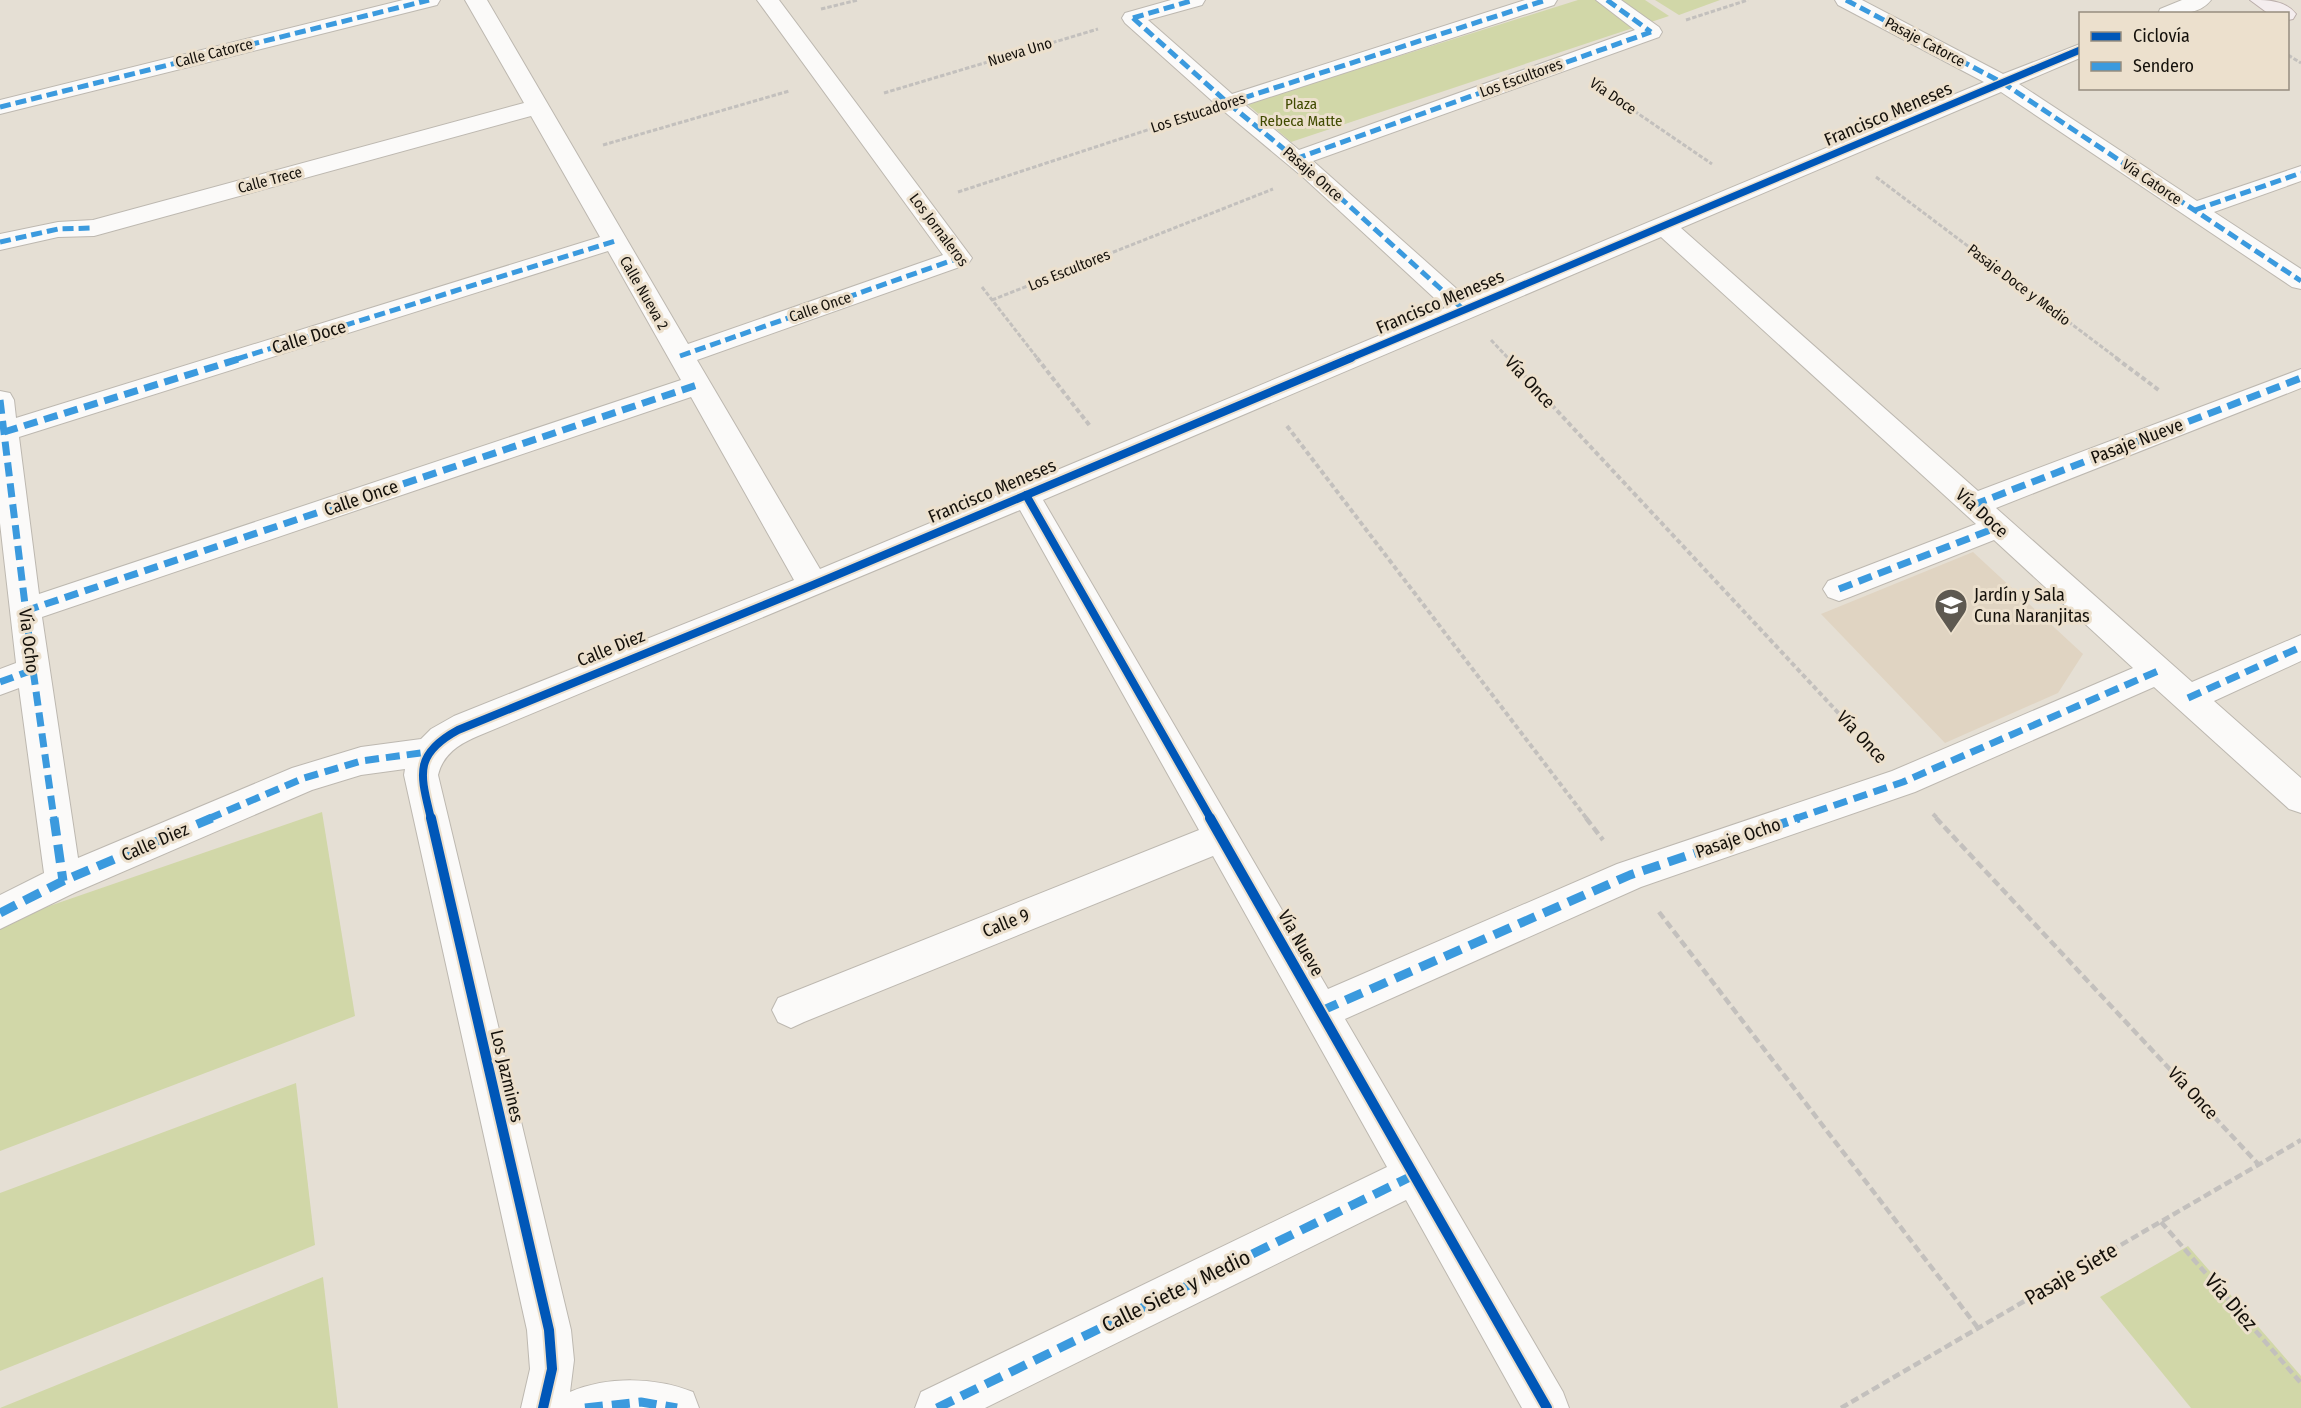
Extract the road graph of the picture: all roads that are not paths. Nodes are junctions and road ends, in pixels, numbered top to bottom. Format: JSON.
{"nodes":[{"id":1,"x":429,"y":0,"type":"edge"},
{"id":2,"x":476,"y":0,"type":"edge"},
{"id":3,"x":768,"y":0,"type":"edge"},
{"id":4,"x":1194,"y":0,"type":"edge"},
{"id":5,"x":1546,"y":0,"type":"edge"},
{"id":6,"x":1608,"y":0,"type":"edge"},
{"id":7,"x":1846,"y":0,"type":"edge"},
{"id":8,"x":2200,"y":0,"type":"edge"},
{"id":9,"x":2261,"y":0,"type":"edge"},
{"id":10,"x":2173,"y":12,"type":"edge"},
{"id":11,"x":2282,"y":12,"type":"edge"},
{"id":12,"x":2079,"y":51,"type":"edge"},
{"id":13,"x":2003,"y":83,"type":"junction"},
{"id":14,"x":1228,"y":103,"type":"junction"},
{"id":15,"x":0,"y":107,"type":"edge"},
{"id":16,"x":537,"y":107,"type":"junction"},
{"id":17,"x":1304,"y":166,"type":"junction"},
{"id":18,"x":2301,"y":173,"type":"edge"},
{"id":19,"x":2195,"y":210,"type":"junction"},
{"id":20,"x":1664,"y":226,"type":"junction"},
{"id":21,"x":615,"y":241,"type":"junction"},
{"id":22,"x":0,"y":242,"type":"edge"},
{"id":23,"x":959,"y":258,"type":"joint"},
{"id":24,"x":2301,"y":281,"type":"edge"},
{"id":25,"x":1464,"y":310,"type":"junction"},
{"id":26,"x":680,"y":356,"type":"junction"},
{"id":27,"x":2301,"y":378,"type":"edge"},
{"id":28,"x":697,"y":385,"type":"junction"},
{"id":29,"x":2,"y":415,"type":"edge"},
{"id":30,"x":1026,"y":495,"type":"junction"},
{"id":31,"x":1973,"y":504,"type":"junction"},
{"id":32,"x":1998,"y":526,"type":"junction"},
{"id":33,"x":813,"y":585,"type":"junction"},
{"id":34,"x":1839,"y":589,"type":"dead end"},
{"id":35,"x":25,"y":611,"type":"junction"},
{"id":36,"x":2301,"y":647,"type":"edge"},
{"id":37,"x":33,"y":670,"type":"junction"},
{"id":38,"x":2158,"y":671,"type":"junction"},
{"id":39,"x":0,"y":682,"type":"edge"},
{"id":40,"x":2188,"y":698,"type":"junction"},
{"id":41,"x":428,"y":752,"type":"junction"},
{"id":42,"x":2301,"y":799,"type":"edge"},
{"id":43,"x":1221,"y":837,"type":"junction"},
{"id":44,"x":63,"y":880,"type":"junction"},
{"id":45,"x":0,"y":913,"type":"edge"},
{"id":46,"x":791,"y":1010,"type":"dead end"},
{"id":47,"x":1321,"y":1011,"type":"junction"},
{"id":48,"x":1414,"y":1174,"type":"junction"},
{"id":49,"x":543,"y":1408,"type":"edge"},
{"id":50,"x":585,"y":1408,"type":"edge"},
{"id":51,"x":677,"y":1408,"type":"edge"},
{"id":52,"x":938,"y":1408,"type":"edge"},
{"id":53,"x":1547,"y":1408,"type":"edge"}],
"edges":[{"from":1,"to":15,"type":"street","name":"Calle Catorce"},
{"from":2,"to":16,"type":"street","name":"Calle Nueva 2"},
{"from":3,"to":23,"type":"street","name":"Los Jornaleros"},
{"from":4,"to":14,"type":"street","name":"Pasaje Once"},
{"from":5,"to":14,"type":"street","name":"Los Estucadores"},
{"from":6,"to":17,"type":"street","name":"Los Escultores"},
{"from":7,"to":13,"type":"street","name":"Pasaje Catorce"},
{"from":8,"to":10,"type":"street"},
{"from":9,"to":11,"type":"main road"},
{"from":12,"to":13,"type":"street","name":"Francisco Meneses"},
{"from":13,"to":19,"type":"street","name":"Vía Catorce"},
{"from":13,"to":20,"type":"street","name":"Francisco Meneses"},
{"from":14,"to":17,"type":"street","name":"Pasaje Once"},
{"from":16,"to":21,"type":"street","name":"Calle Nueva 2"},
{"from":16,"to":22,"type":"street","name":"Calle Trece"},
{"from":17,"to":25,"type":"street","name":"Pasaje Once"},
{"from":18,"to":19,"type":"street"},
{"from":19,"to":24,"type":"street","name":"Vía Catorce"},
{"from":20,"to":25,"type":"street","name":"Francisco Meneses"},
{"from":20,"to":31,"type":"street","name":"Vía Doce"},
{"from":21,"to":26,"type":"street","name":"Calle Nueva 2"},
{"from":21,"to":29,"type":"street","name":"Calle Doce"},
{"from":23,"to":26,"type":"street","name":"Calle Once"},
{"from":25,"to":30,"type":"street","name":"Francisco Meneses"},
{"from":26,"to":28,"type":"street","name":"Calle Nueva 2"},
{"from":27,"to":31,"type":"street","name":"Pasaje Nueve"},
{"from":28,"to":33,"type":"street","name":"Calle Nueva 2"},
{"from":28,"to":35,"type":"street","name":"Calle Once"},
{"from":29,"to":35,"type":"street","name":"Vía Ocho"},
{"from":30,"to":33,"type":"street","name":"Francisco Meneses"},
{"from":30,"to":43,"type":"street","name":"Vía Nueve"},
{"from":31,"to":32,"type":"street","name":"Vía Doce"},
{"from":32,"to":34,"type":"street"},
{"from":32,"to":38,"type":"street","name":"Vía Doce"},
{"from":33,"to":41,"type":"street","name":"Calle Diez"},
{"from":35,"to":37,"type":"street","name":"Vía Ocho"},
{"from":36,"to":40,"type":"street"},
{"from":37,"to":39,"type":"street"},
{"from":37,"to":44,"type":"street","name":"Vía Ocho"},
{"from":38,"to":40,"type":"street","name":"Vía Doce"},
{"from":38,"to":47,"type":"street","name":"Pasaje Ocho"},
{"from":40,"to":42,"type":"street","name":"Vía Doce"},
{"from":41,"to":44,"type":"street","name":"Calle Diez"},
{"from":41,"to":49,"type":"street","name":"Los Jazmines"},
{"from":43,"to":46,"type":"street","name":"Calle 9"},
{"from":43,"to":47,"type":"street","name":"Vía Nueve"},
{"from":44,"to":45,"type":"street","name":"Calle Diez"},
{"from":47,"to":48,"type":"street","name":"Vía Nueve"},
{"from":48,"to":52,"type":"street","name":"Calle Siete y Medio"},
{"from":48,"to":53,"type":"street","name":"Vía Nueve"},
{"from":50,"to":51,"type":"street"}]}
